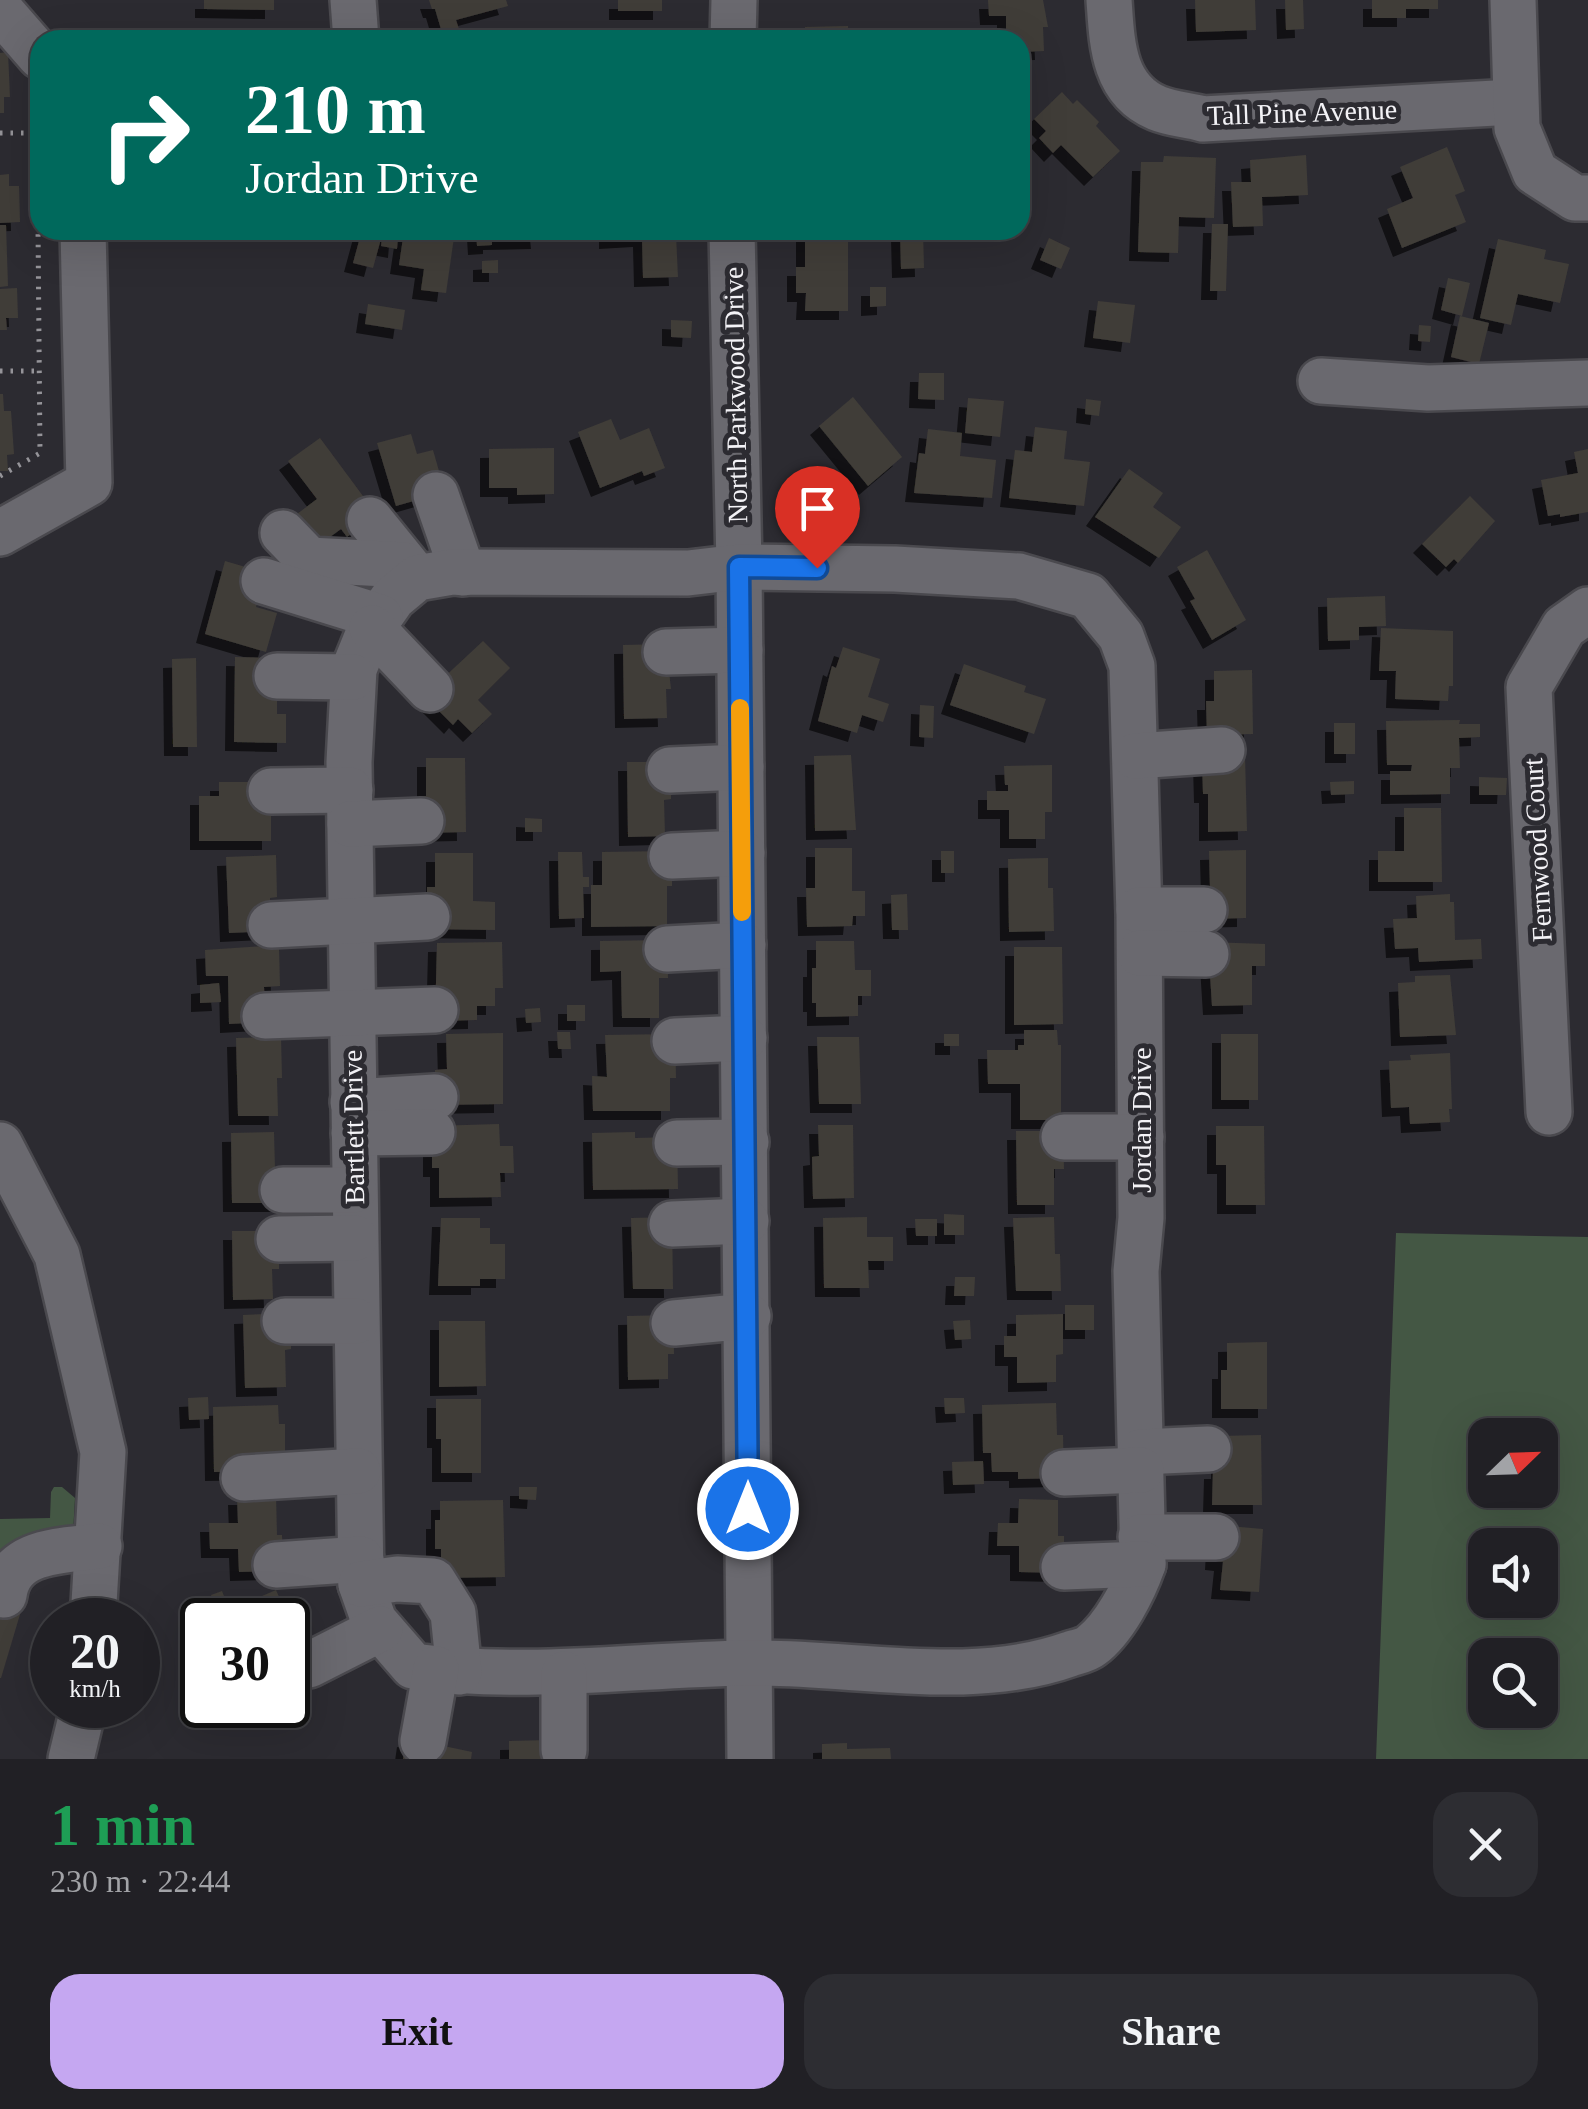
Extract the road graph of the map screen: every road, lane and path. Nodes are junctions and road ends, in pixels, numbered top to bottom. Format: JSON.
{"nodes":[{"id":1,"x":353,"y":0,"type":"edge"},
{"id":2,"x":734,"y":0,"type":"edge"},
{"id":3,"x":1109,"y":0,"type":"edge"},
{"id":4,"x":1513,"y":0,"type":"edge"},
{"id":5,"x":0,"y":10,"type":"edge"},
{"id":6,"x":355,"y":30,"type":"edge"},
{"id":7,"x":732,"y":30,"type":"edge"},
{"id":8,"x":30,"y":44,"type":"edge"},
{"id":9,"x":1514,"y":102,"type":"junction"},
{"id":10,"x":30,"y":133,"type":"edge"},
{"id":11,"x":0,"y":134,"type":"edge"},
{"id":12,"x":1588,"y":198,"type":"edge"},
{"id":13,"x":38,"y":240,"type":"edge"},
{"id":14,"x":83,"y":240,"type":"edge"},
{"id":15,"x":732,"y":240,"type":"edge"},
{"id":16,"x":39,"y":370,"type":"junction"},
{"id":17,"x":0,"y":371,"type":"edge"},
{"id":18,"x":1321,"y":381,"type":"dead end"},
{"id":19,"x":1588,"y":383,"type":"edge"},
{"id":20,"x":0,"y":476,"type":"edge"},
{"id":21,"x":436,"y":494,"type":"dead end"},
{"id":22,"x":370,"y":520,"type":"dead end"},
{"id":23,"x":0,"y":533,"type":"edge"},
{"id":24,"x":282,"y":534,"type":"dead end"},
{"id":25,"x":739,"y":567,"type":"junction"},
{"id":26,"x":411,"y":571,"type":"junction"},
{"id":27,"x":462,"y":573,"type":"junction"},
{"id":28,"x":264,"y":580,"type":"dead end"},
{"id":29,"x":1588,"y":610,"type":"edge"},
{"id":30,"x":376,"y":622,"type":"junction"},
{"id":31,"x":740,"y":650,"type":"junction"},
{"id":32,"x":666,"y":652,"type":"dead end"},
{"id":33,"x":277,"y":676,"type":"dead end"},
{"id":34,"x":353,"y":676,"type":"junction"},
{"id":35,"x":430,"y":690,"type":"dead end"},
{"id":36,"x":1214,"y":737,"type":"dead end"},
{"id":37,"x":1134,"y":741,"type":"junction"},
{"id":38,"x":741,"y":767,"type":"junction"},
{"id":39,"x":670,"y":770,"type":"dead end"},
{"id":40,"x":271,"y":791,"type":"dead end"},
{"id":41,"x":350,"y":807,"type":"junction"},
{"id":42,"x":421,"y":821,"type":"dead end"},
{"id":43,"x":742,"y":853,"type":"junction"},
{"id":44,"x":672,"y":856,"type":"dead end"},
{"id":45,"x":427,"y":917,"type":"dead end"},
{"id":46,"x":351,"y":919,"type":"junction"},
{"id":47,"x":271,"y":925,"type":"dead end"},
{"id":48,"x":1139,"y":932,"type":"junction"},
{"id":49,"x":1205,"y":932,"type":"dead end"},
{"id":50,"x":743,"y":945,"type":"junction"},
{"id":51,"x":668,"y":948,"type":"dead end"},
{"id":52,"x":435,"y":1010,"type":"dead end"},
{"id":53,"x":352,"y":1029,"type":"junction"},
{"id":54,"x":273,"y":1031,"type":"dead end"},
{"id":55,"x":744,"y":1038,"type":"junction"},
{"id":56,"x":675,"y":1041,"type":"dead end"},
{"id":57,"x":1549,"y":1112,"type":"dead end"},
{"id":58,"x":433,"y":1114,"type":"dead end"},
{"id":59,"x":354,"y":1118,"type":"junction"},
{"id":60,"x":1064,"y":1137,"type":"dead end"},
{"id":61,"x":1141,"y":1137,"type":"junction"},
{"id":62,"x":746,"y":1142,"type":"junction"},
{"id":63,"x":677,"y":1143,"type":"dead end"},
{"id":64,"x":0,"y":1145,"type":"edge"},
{"id":65,"x":283,"y":1190,"type":"dead end"},
{"id":66,"x":354,"y":1190,"type":"junction"},
{"id":67,"x":746,"y":1221,"type":"junction"},
{"id":68,"x":672,"y":1224,"type":"dead end"},
{"id":69,"x":355,"y":1238,"type":"junction"},
{"id":70,"x":279,"y":1239,"type":"dead end"},
{"id":71,"x":748,"y":1316,"type":"junction"},
{"id":72,"x":285,"y":1321,"type":"dead end"},
{"id":73,"x":356,"y":1321,"type":"junction"},
{"id":74,"x":674,"y":1323,"type":"dead end"},
{"id":75,"x":1147,"y":1439,"type":"junction"},
{"id":76,"x":1208,"y":1449,"type":"dead end"},
{"id":77,"x":358,"y":1471,"type":"junction"},
{"id":78,"x":1064,"y":1473,"type":"dead end"},
{"id":79,"x":244,"y":1478,"type":"dead end"},
{"id":80,"x":1216,"y":1537,"type":"dead end"},
{"id":81,"x":99,"y":1546,"type":"junction"},
{"id":82,"x":1142,"y":1550,"type":"junction"},
{"id":83,"x":276,"y":1565,"type":"dead end"},
{"id":84,"x":1064,"y":1566,"type":"dead end"},
{"id":85,"x":361,"y":1572,"type":"junction"},
{"id":86,"x":4,"y":1595,"type":"dead end"},
{"id":87,"x":95,"y":1598,"type":"edge"},
{"id":88,"x":380,"y":1629,"type":"junction"},
{"id":89,"x":750,"y":1663,"type":"junction"},
{"id":90,"x":310,"y":1665,"type":"dead end"},
{"id":91,"x":447,"y":1671,"type":"junction"},
{"id":92,"x":564,"y":1674,"type":"junction"},
{"id":93,"x":78,"y":1728,"type":"edge"},
{"id":94,"x":423,"y":1740,"type":"dead end"},
{"id":95,"x":564,"y":1750,"type":"dead end"},
{"id":96,"x":71,"y":1759,"type":"edge"},
{"id":97,"x":750,"y":1759,"type":"edge"}],
"edges":[{"from":1,"to":6,"type":"street"},
{"from":2,"to":7,"type":"street"},
{"from":3,"to":9,"type":"street","name":"Tall Pine Avenue"},
{"from":4,"to":9,"type":"street"},
{"from":5,"to":8,"type":"street"},
{"from":9,"to":12,"type":"street"},
{"from":10,"to":11,"type":"path"},
{"from":13,"to":16,"type":"path"},
{"from":14,"to":23,"type":"street"},
{"from":15,"to":25,"type":"street","name":"North Parkwood Drive"},
{"from":16,"to":17,"type":"path"},
{"from":16,"to":20,"type":"path"},
{"from":18,"to":19,"type":"street"},
{"from":21,"to":27,"type":"street"},
{"from":22,"to":26,"type":"street"},
{"from":24,"to":26,"type":"street"},
{"from":25,"to":27,"type":"street"},
{"from":25,"to":31,"type":"street","name":"North Parkwood Drive"},
{"from":25,"to":37,"type":"street","name":"Jordan Drive"},
{"from":26,"to":27,"type":"street"},
{"from":26,"to":30,"type":"street","name":"Bartlett Drive"},
{"from":28,"to":30,"type":"street"},
{"from":29,"to":57,"type":"street","name":"Fernwood Court"},
{"from":30,"to":34,"type":"street","name":"Bartlett Drive"},
{"from":30,"to":35,"type":"street"},
{"from":31,"to":32,"type":"street"},
{"from":31,"to":38,"type":"street","name":"North Parkwood Drive"},
{"from":33,"to":34,"type":"street"},
{"from":34,"to":41,"type":"street","name":"Bartlett Drive"},
{"from":36,"to":37,"type":"street"},
{"from":37,"to":48,"type":"street","name":"Jordan Drive"},
{"from":38,"to":39,"type":"street"},
{"from":38,"to":43,"type":"street","name":"North Parkwood Drive"},
{"from":40,"to":41,"type":"street"},
{"from":41,"to":42,"type":"street"},
{"from":41,"to":46,"type":"street","name":"Bartlett Drive"},
{"from":43,"to":44,"type":"street"},
{"from":43,"to":50,"type":"street","name":"North Parkwood Drive"},
{"from":45,"to":46,"type":"street"},
{"from":46,"to":47,"type":"street"},
{"from":46,"to":53,"type":"street","name":"Bartlett Drive"},
{"from":48,"to":49,"type":"street"},
{"from":48,"to":61,"type":"street","name":"Jordan Drive"},
{"from":50,"to":51,"type":"street"},
{"from":50,"to":55,"type":"street","name":"North Parkwood Drive"},
{"from":52,"to":53,"type":"street"},
{"from":53,"to":54,"type":"street"},
{"from":53,"to":59,"type":"street","name":"Bartlett Drive"},
{"from":55,"to":56,"type":"street"},
{"from":55,"to":62,"type":"street","name":"North Parkwood Drive"},
{"from":58,"to":59,"type":"street"},
{"from":59,"to":66,"type":"street","name":"Bartlett Drive"},
{"from":60,"to":61,"type":"street"},
{"from":61,"to":75,"type":"street","name":"Jordan Drive"},
{"from":62,"to":63,"type":"street"},
{"from":62,"to":67,"type":"street","name":"North Parkwood Drive"},
{"from":64,"to":81,"type":"street"},
{"from":65,"to":66,"type":"street"},
{"from":66,"to":69,"type":"street","name":"Bartlett Drive"},
{"from":67,"to":68,"type":"street"},
{"from":67,"to":71,"type":"street","name":"North Parkwood Drive"},
{"from":69,"to":70,"type":"street"},
{"from":69,"to":73,"type":"street","name":"Bartlett Drive"},
{"from":71,"to":74,"type":"street"},
{"from":71,"to":89,"type":"street","name":"North Parkwood Drive"},
{"from":72,"to":73,"type":"street"},
{"from":73,"to":77,"type":"street","name":"Bartlett Drive"},
{"from":75,"to":76,"type":"street"},
{"from":75,"to":78,"type":"street"},
{"from":75,"to":82,"type":"street","name":"Jordan Drive"},
{"from":77,"to":79,"type":"street"},
{"from":77,"to":85,"type":"street","name":"Bartlett Drive"},
{"from":80,"to":82,"type":"street"},
{"from":81,"to":86,"type":"street"},
{"from":81,"to":87,"type":"street"},
{"from":82,"to":84,"type":"street"},
{"from":82,"to":89,"type":"street","name":"Jordan Drive"},
{"from":83,"to":85,"type":"street"},
{"from":85,"to":88,"type":"street","name":"Bartlett Drive"},
{"from":85,"to":91,"type":"street"},
{"from":88,"to":90,"type":"street"},
{"from":88,"to":91,"type":"street","name":"Bartlett Drive"},
{"from":89,"to":92,"type":"street","name":"Bartlett Drive"},
{"from":89,"to":97,"type":"street","name":"North Parkwood Drive"},
{"from":91,"to":92,"type":"street","name":"Bartlett Drive"},
{"from":91,"to":94,"type":"street"},
{"from":92,"to":95,"type":"street"},
{"from":93,"to":96,"type":"street"}]}
